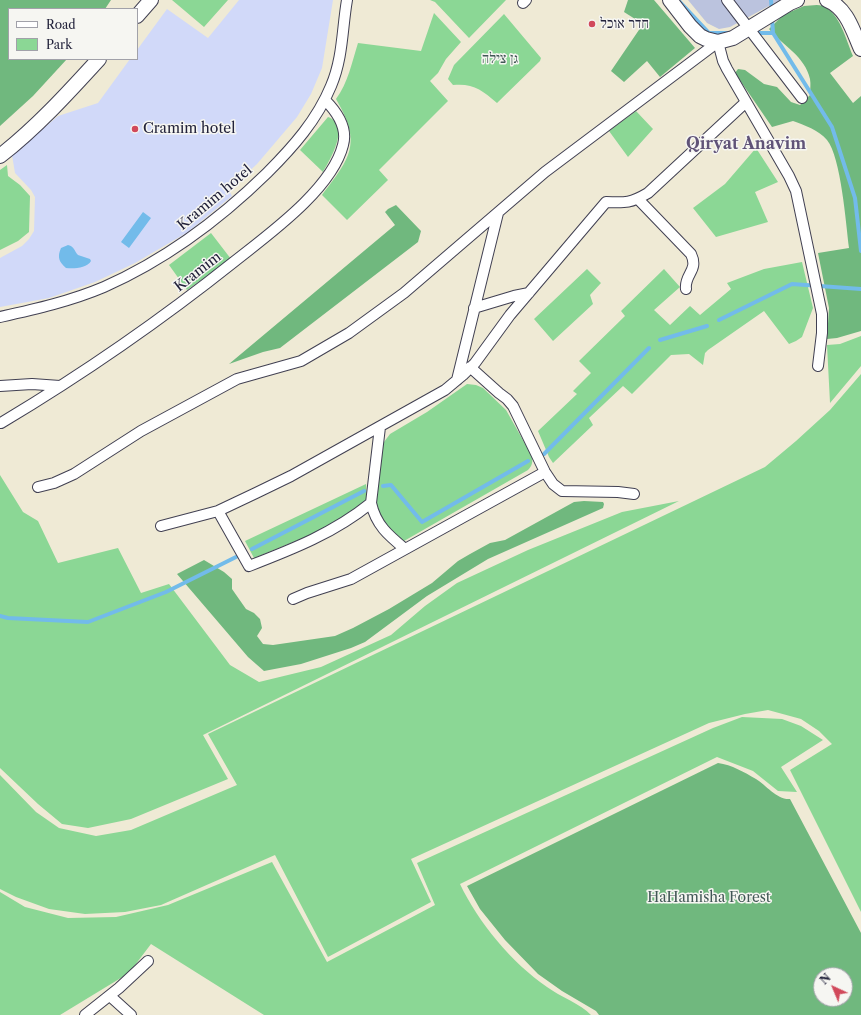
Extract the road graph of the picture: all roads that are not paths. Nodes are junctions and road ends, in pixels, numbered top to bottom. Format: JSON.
{"nodes":[{"id":1,"x":151,"y":0,"type":"edge"},
{"id":2,"x":347,"y":0,"type":"edge"},
{"id":3,"x":670,"y":0,"type":"edge"},
{"id":4,"x":727,"y":0,"type":"edge"},
{"id":5,"x":797,"y":0,"type":"edge"},
{"id":6,"x":829,"y":0,"type":"edge"},
{"id":7,"x":138,"y":15,"type":"edge"},
{"id":8,"x":749,"y":28,"type":"junction"},
{"id":9,"x":718,"y":42,"type":"junction"},
{"id":10,"x":861,"y":49,"type":"edge"},
{"id":11,"x":98,"y":60,"type":"edge"},
{"id":12,"x":802,"y":98,"type":"dead end"},
{"id":13,"x":325,"y":100,"type":"junction"},
{"id":14,"x":746,"y":102,"type":"junction"},
{"id":15,"x":0,"y":156,"type":"edge"},
{"id":16,"x":638,"y":199,"type":"junction"},
{"id":17,"x":498,"y":213,"type":"junction"},
{"id":18,"x":686,"y":289,"type":"dead end"},
{"id":19,"x":529,"y":293,"type":"junction"},
{"id":20,"x":474,"y":308,"type":"junction"},
{"id":21,"x":0,"y":317,"type":"edge"},
{"id":22,"x":818,"y":366,"type":"dead end"},
{"id":23,"x":470,"y":367,"type":"junction"},
{"id":24,"x":457,"y":380,"type":"junction"},
{"id":25,"x":0,"y":386,"type":"edge"},
{"id":26,"x":60,"y":386,"type":"junction"},
{"id":27,"x":1,"y":423,"type":"dead end"},
{"id":28,"x":380,"y":426,"type":"junction"},
{"id":29,"x":545,"y":472,"type":"junction"},
{"id":30,"x":38,"y":487,"type":"dead end"},
{"id":31,"x":634,"y":494,"type":"dead end"},
{"id":32,"x":371,"y":502,"type":"junction"},
{"id":33,"x":218,"y":511,"type":"junction"},
{"id":34,"x":161,"y":526,"type":"dead end"},
{"id":35,"x":405,"y":549,"type":"junction"},
{"id":36,"x":293,"y":600,"type":"dead end"},
{"id":37,"x":148,"y":961,"type":"dead end"},
{"id":38,"x":110,"y":996,"type":"junction"},
{"id":39,"x":85,"y":1015,"type":"edge"},
{"id":40,"x":131,"y":1015,"type":"edge"}],
"edges":[{"from":1,"to":7,"type":"main road"},
{"from":2,"to":13,"type":"street","name":"Kramim hotel"},
{"from":3,"to":9,"type":"main road"},
{"from":4,"to":8,"type":"street"},
{"from":5,"to":8,"type":"main road"},
{"from":6,"to":10,"type":"main road"},
{"from":8,"to":9,"type":"main road"},
{"from":8,"to":12,"type":"street"},
{"from":9,"to":14,"type":"street"},
{"from":9,"to":17,"type":"street"},
{"from":11,"to":15,"type":"main road"},
{"from":13,"to":21,"type":"street","name":"Kramim hotel"},
{"from":13,"to":26,"type":"street","name":"Kramim"},
{"from":14,"to":16,"type":"street"},
{"from":14,"to":22,"type":"street"},
{"from":16,"to":18,"type":"street"},
{"from":16,"to":19,"type":"street"},
{"from":17,"to":20,"type":"street"},
{"from":17,"to":30,"type":"street"},
{"from":19,"to":20,"type":"street"},
{"from":19,"to":23,"type":"street"},
{"from":20,"to":24,"type":"street"},
{"from":23,"to":24,"type":"street"},
{"from":23,"to":29,"type":"street"},
{"from":24,"to":28,"type":"street"},
{"from":25,"to":26,"type":"street"},
{"from":26,"to":27,"type":"street","name":"Kramim"},
{"from":28,"to":32,"type":"street"},
{"from":28,"to":33,"type":"street"},
{"from":29,"to":31,"type":"street"},
{"from":29,"to":35,"type":"street"},
{"from":32,"to":33,"type":"street"},
{"from":32,"to":35,"type":"street"},
{"from":33,"to":34,"type":"street"},
{"from":35,"to":36,"type":"street"},
{"from":37,"to":38,"type":"street"},
{"from":38,"to":39,"type":"street"},
{"from":38,"to":40,"type":"street"}]}
